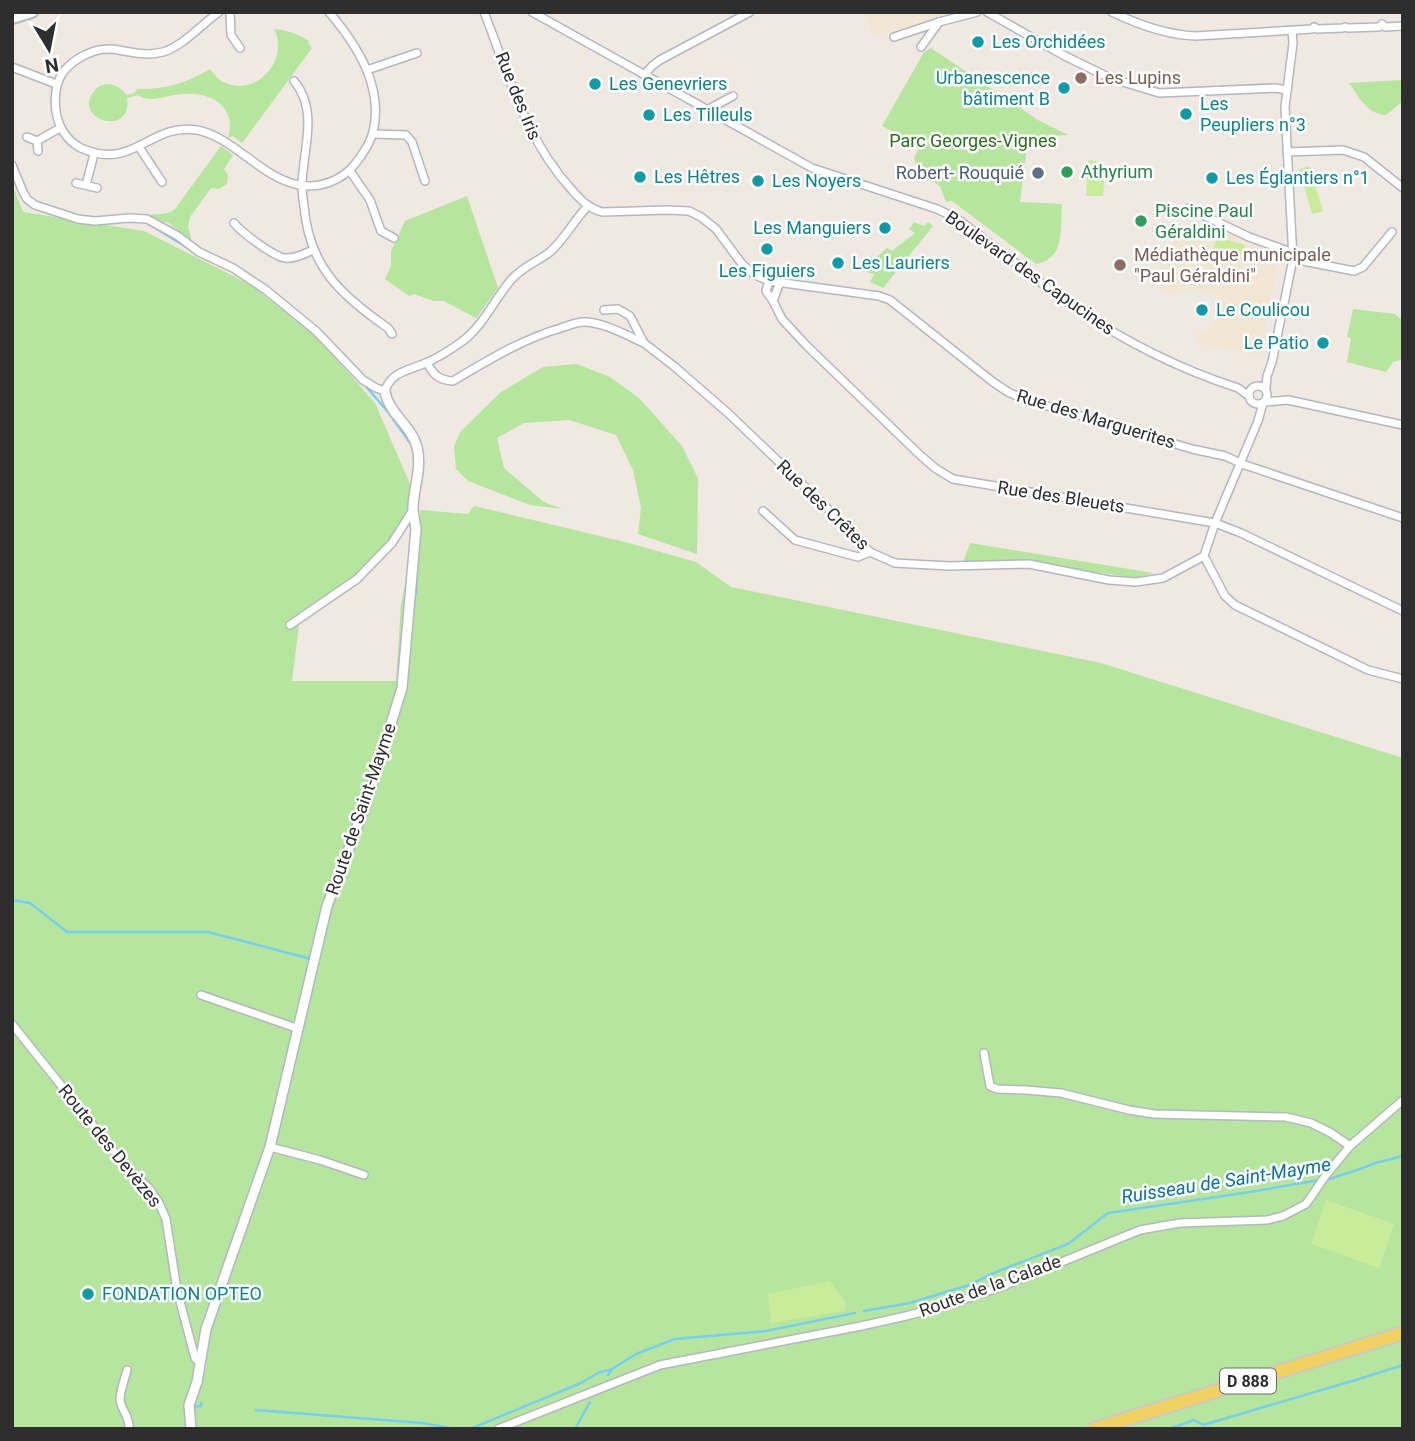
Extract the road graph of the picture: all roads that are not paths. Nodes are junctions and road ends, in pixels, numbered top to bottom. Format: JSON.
{"nodes":[{"id":1,"x":32,"y":12,"type":"edge"},
{"id":2,"x":219,"y":12,"type":"edge"},
{"id":3,"x":230,"y":12,"type":"edge"},
{"id":4,"x":484,"y":12,"type":"edge"},
{"id":5,"x":532,"y":12,"type":"edge"},
{"id":6,"x":750,"y":12,"type":"edge"},
{"id":7,"x":977,"y":12,"type":"edge"},
{"id":8,"x":987,"y":12,"type":"edge"},
{"id":9,"x":1112,"y":12,"type":"edge"},
{"id":10,"x":331,"y":13,"type":"edge"},
{"id":11,"x":12,"y":18,"type":"edge"},
{"id":12,"x":939,"y":22,"type":"junction"},
{"id":13,"x":1403,"y":26,"type":"edge"},
{"id":14,"x":1292,"y":30,"type":"junction"},
{"id":15,"x":894,"y":37,"type":"dead end"},
{"id":16,"x":921,"y":47,"type":"dead end"},
{"id":17,"x":240,"y":48,"type":"dead end"},
{"id":18,"x":417,"y":53,"type":"dead end"},
{"id":19,"x":12,"y":67,"type":"edge"},
{"id":20,"x":367,"y":70,"type":"junction"},
{"id":21,"x":644,"y":75,"type":"junction"},
{"id":22,"x":294,"y":81,"type":"dead end"},
{"id":23,"x":56,"y":84,"type":"junction"},
{"id":24,"x":1287,"y":90,"type":"junction"},
{"id":25,"x":733,"y":96,"type":"dead end"},
{"id":26,"x":707,"y":110,"type":"junction"},
{"id":27,"x":60,"y":128,"type":"junction"},
{"id":28,"x":373,"y":134,"type":"junction"},
{"id":29,"x":27,"y":137,"type":"dead end"},
{"id":30,"x":37,"y":141,"type":"junction"},
{"id":31,"x":139,"y":147,"type":"junction"},
{"id":32,"x":38,"y":151,"type":"dead end"},
{"id":33,"x":1287,"y":152,"type":"junction"},
{"id":34,"x":94,"y":154,"type":"junction"},
{"id":35,"x":12,"y":164,"type":"edge"},
{"id":36,"x":350,"y":172,"type":"junction"},
{"id":37,"x":425,"y":181,"type":"dead end"},
{"id":38,"x":162,"y":182,"type":"dead end"},
{"id":39,"x":76,"y":183,"type":"dead end"},
{"id":40,"x":86,"y":185,"type":"junction"},
{"id":41,"x":302,"y":186,"type":"junction"},
{"id":42,"x":97,"y":188,"type":"dead end"},
{"id":43,"x":1403,"y":188,"type":"edge"},
{"id":44,"x":588,"y":206,"type":"junction"},
{"id":45,"x":1188,"y":208,"type":"dead end"},
{"id":46,"x":234,"y":223,"type":"dead end"},
{"id":47,"x":1392,"y":232,"type":"dead end"},
{"id":48,"x":394,"y":238,"type":"dead end"},
{"id":49,"x":313,"y":250,"type":"junction"},
{"id":50,"x":1293,"y":259,"type":"junction"},
{"id":51,"x":769,"y":281,"type":"junction"},
{"id":52,"x":780,"y":282,"type":"junction"},
{"id":53,"x":773,"y":301,"type":"junction"},
{"id":54,"x":604,"y":310,"type":"dead end"},
{"id":55,"x":392,"y":334,"type":"dead end"},
{"id":56,"x":644,"y":343,"type":"junction"},
{"id":57,"x":427,"y":363,"type":"junction"},
{"id":58,"x":1238,"y":388,"type":"junction"},
{"id":59,"x":1261,"y":388,"type":"junction"},
{"id":60,"x":385,"y":391,"type":"junction"},
{"id":61,"x":1249,"y":396,"type":"junction"},
{"id":62,"x":1281,"y":400,"type":"junction"},
{"id":63,"x":1262,"y":403,"type":"junction"},
{"id":64,"x":1403,"y":425,"type":"edge"},
{"id":65,"x":1241,"y":463,"type":"junction"},
{"id":66,"x":413,"y":510,"type":"junction"},
{"id":67,"x":763,"y":511,"type":"dead end"},
{"id":68,"x":1403,"y":519,"type":"edge"},
{"id":69,"x":1215,"y":523,"type":"junction"},
{"id":70,"x":870,"y":552,"type":"junction"},
{"id":71,"x":1204,"y":556,"type":"junction"},
{"id":72,"x":1403,"y":611,"type":"edge"},
{"id":73,"x":290,"y":625,"type":"dead end"},
{"id":74,"x":1403,"y":679,"type":"edge"},
{"id":75,"x":201,"y":995,"type":"dead end"},
{"id":76,"x":12,"y":1024,"type":"edge"},
{"id":77,"x":299,"y":1029,"type":"junction"},
{"id":78,"x":984,"y":1053,"type":"dead end"},
{"id":79,"x":1403,"y":1100,"type":"edge"},
{"id":80,"x":1350,"y":1146,"type":"junction"},
{"id":81,"x":270,"y":1147,"type":"junction"},
{"id":82,"x":364,"y":1175,"type":"dead end"},
{"id":83,"x":1403,"y":1333,"type":"edge"},
{"id":84,"x":199,"y":1362,"type":"junction"},
{"id":85,"x":127,"y":1370,"type":"dead end"},
{"id":86,"x":129,"y":1429,"type":"edge"},
{"id":87,"x":191,"y":1429,"type":"edge"},
{"id":88,"x":498,"y":1429,"type":"edge"},
{"id":89,"x":1094,"y":1429,"type":"edge"}],
"edges":[{"from":1,"to":11,"type":"main road"},
{"from":2,"to":23,"type":"street"},
{"from":3,"to":17,"type":"street"},
{"from":4,"to":44,"type":"street","name":"Rue des Iris"},
{"from":5,"to":21,"type":"street","name":"Boulevard des Capucines"},
{"from":6,"to":21,"type":"street"},
{"from":7,"to":12,"type":"street"},
{"from":8,"to":24,"type":"street"},
{"from":9,"to":14,"type":"street"},
{"from":10,"to":20,"type":"street"},
{"from":12,"to":15,"type":"street"},
{"from":12,"to":16,"type":"street"},
{"from":13,"to":14,"type":"street"},
{"from":14,"to":24,"type":"street"},
{"from":18,"to":20,"type":"street"},
{"from":19,"to":23,"type":"street"},
{"from":20,"to":28,"type":"street"},
{"from":21,"to":26,"type":"street","name":"Boulevard des Capucines"},
{"from":22,"to":41,"type":"street"},
{"from":23,"to":27,"type":"street"},
{"from":24,"to":33,"type":"street"},
{"from":25,"to":26,"type":"street"},
{"from":26,"to":58,"type":"street","name":"Boulevard des Capucines"},
{"from":27,"to":30,"type":"street"},
{"from":27,"to":34,"type":"street"},
{"from":28,"to":36,"type":"street"},
{"from":28,"to":37,"type":"street"},
{"from":29,"to":30,"type":"street"},
{"from":30,"to":32,"type":"street"},
{"from":31,"to":34,"type":"street"},
{"from":31,"to":38,"type":"street"},
{"from":31,"to":41,"type":"street"},
{"from":33,"to":43,"type":"street"},
{"from":33,"to":50,"type":"street"},
{"from":34,"to":40,"type":"street"},
{"from":35,"to":60,"type":"street"},
{"from":36,"to":41,"type":"street"},
{"from":36,"to":48,"type":"street"},
{"from":39,"to":40,"type":"street"},
{"from":40,"to":42,"type":"street"},
{"from":41,"to":49,"type":"street"},
{"from":44,"to":51,"type":"street"},
{"from":44,"to":57,"type":"street"},
{"from":45,"to":50,"type":"street"},
{"from":46,"to":49,"type":"street"},
{"from":47,"to":50,"type":"street"},
{"from":49,"to":55,"type":"street"},
{"from":50,"to":59,"type":"street"},
{"from":51,"to":52,"type":"street","name":"Rue des Marguerites"},
{"from":51,"to":53,"type":"street","name":"Rue des Bleuets"},
{"from":52,"to":53,"type":"street"},
{"from":52,"to":65,"type":"street","name":"Rue des Marguerites"},
{"from":53,"to":69,"type":"street","name":"Rue des Bleuets"},
{"from":54,"to":56,"type":"street","name":"Rue des Crêtes"},
{"from":56,"to":57,"type":"street","name":"Rue des Crêtes"},
{"from":56,"to":70,"type":"street","name":"Rue des Crêtes"},
{"from":57,"to":60,"type":"street"},
{"from":58,"to":59,"type":"street","name":"Boulevard des Capucines"},
{"from":58,"to":61,"type":"street","name":"Boulevard des Capucines"},
{"from":59,"to":61,"type":"street"},
{"from":59,"to":62,"type":"street"},
{"from":59,"to":63,"type":"street"},
{"from":60,"to":66,"type":"street","name":"Route de Saint-Mayme"},
{"from":61,"to":63,"type":"street"},
{"from":62,"to":63,"type":"street"},
{"from":62,"to":64,"type":"street"},
{"from":63,"to":65,"type":"street"},
{"from":65,"to":68,"type":"street","name":"Rue des Marguerites"},
{"from":65,"to":69,"type":"street"},
{"from":66,"to":73,"type":"street"},
{"from":66,"to":77,"type":"street","name":"Route de Saint-Mayme"},
{"from":67,"to":70,"type":"street"},
{"from":69,"to":71,"type":"street"},
{"from":69,"to":72,"type":"street","name":"Rue des Bleuets"},
{"from":70,"to":71,"type":"street","name":"Rue des Crêtes"},
{"from":71,"to":74,"type":"street"},
{"from":75,"to":77,"type":"street"},
{"from":76,"to":84,"type":"street","name":"Route des Devèzes"},
{"from":77,"to":81,"type":"street","name":"Route de Saint-Mayme"},
{"from":78,"to":80,"type":"street"},
{"from":79,"to":80,"type":"street","name":"Route de la Calade"},
{"from":80,"to":88,"type":"street","name":"Route de la Calade"},
{"from":81,"to":82,"type":"street"},
{"from":81,"to":84,"type":"street","name":"Route de Saint-Mayme"},
{"from":83,"to":89,"type":"main road","number":"D 888"},
{"from":84,"to":87,"type":"street","name":"Route de Saint-Mayme"},
{"from":85,"to":86,"type":"street"}]}
